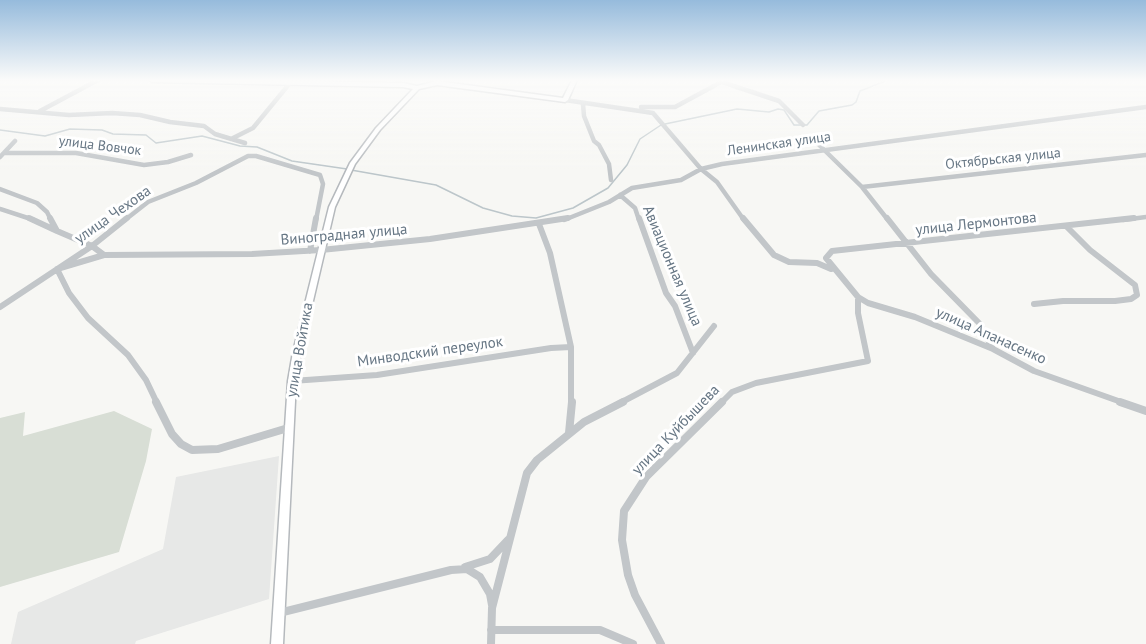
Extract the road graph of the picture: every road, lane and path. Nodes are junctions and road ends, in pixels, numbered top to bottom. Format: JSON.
{"nodes":[{"id":1,"x":21,"y":110,"type":"edge"},
{"id":2,"x":268,"y":110,"type":"edge"},
{"id":3,"x":396,"y":110,"type":"edge"},
{"id":4,"x":584,"y":110,"type":"edge"},
{"id":5,"x":641,"y":110,"type":"edge"},
{"id":6,"x":790,"y":110,"type":"edge"},
{"id":7,"x":1123,"y":110,"type":"edge"},
{"id":8,"x":40,"y":111,"type":"joint"},
{"id":9,"x":803,"y":124,"type":"dead end"},
{"id":10,"x":812,"y":138,"type":"dead end"},
{"id":11,"x":231,"y":139,"type":"junction"},
{"id":12,"x":15,"y":141,"type":"dead end"},
{"id":13,"x":244,"y":143,"type":"dead end"},
{"id":14,"x":823,"y":150,"type":"junction"},
{"id":15,"x":1146,"y":154,"type":"edge"},
{"id":16,"x":2,"y":155,"type":"edge"},
{"id":17,"x":192,"y":155,"type":"dead end"},
{"id":18,"x":352,"y":164,"type":"joint"},
{"id":19,"x":701,"y":169,"type":"junction"},
{"id":20,"x":611,"y":180,"type":"dead end"},
{"id":21,"x":342,"y":183,"type":"joint"},
{"id":22,"x":862,"y":187,"type":"junction"},
{"id":23,"x":0,"y":189,"type":"edge"},
{"id":24,"x":620,"y":195,"type":"junction"},
{"id":25,"x":0,"y":209,"type":"edge"},
{"id":26,"x":1146,"y":217,"type":"edge"},
{"id":27,"x":539,"y":224,"type":"junction"},
{"id":28,"x":1066,"y":227,"type":"junction"},
{"id":29,"x":57,"y":231,"type":"junction"},
{"id":30,"x":907,"y":243,"type":"junction"},
{"id":31,"x":92,"y":246,"type":"junction"},
{"id":32,"x":310,"y":250,"type":"junction"},
{"id":33,"x":321,"y":250,"type":"junction"},
{"id":34,"x":104,"y":255,"type":"junction"},
{"id":35,"x":57,"y":269,"type":"junction"},
{"id":36,"x":834,"y":270,"type":"junction"},
{"id":37,"x":858,"y":297,"type":"junction"},
{"id":38,"x":1034,"y":304,"type":"dead end"},
{"id":39,"x":0,"y":307,"type":"edge"},
{"id":40,"x":714,"y":326,"type":"dead end"},
{"id":41,"x":571,"y":347,"type":"junction"},
{"id":42,"x":993,"y":349,"type":"junction"},
{"id":43,"x":693,"y":352,"type":"junction"},
{"id":44,"x":292,"y":381,"type":"junction"},
{"id":45,"x":1146,"y":411,"type":"edge"},
{"id":46,"x":288,"y":428,"type":"junction"},
{"id":47,"x":569,"y":434,"type":"junction"},
{"id":48,"x":509,"y":540,"type":"junction"},
{"id":49,"x":451,"y":570,"type":"junction"},
{"id":50,"x":492,"y":608,"type":"junction"},
{"id":51,"x":279,"y":613,"type":"junction"},
{"id":52,"x":492,"y":630,"type":"junction"},
{"id":53,"x":277,"y":644,"type":"edge"},
{"id":54,"x":491,"y":644,"type":"edge"},
{"id":55,"x":633,"y":644,"type":"edge"},
{"id":56,"x":661,"y":644,"type":"edge"}],
"edges":[{"from":1,"to":8,"type":"street"},
{"from":2,"to":11,"type":"street"},
{"from":3,"to":18,"type":"main road","name":"улица Войтика"},
{"from":4,"to":20,"type":"street"},
{"from":5,"to":19,"type":"street"},
{"from":6,"to":9,"type":"street"},
{"from":7,"to":14,"type":"street","name":"Ленинская улица"},
{"from":8,"to":11,"type":"street"},
{"from":10,"to":14,"type":"street"},
{"from":11,"to":13,"type":"street"},
{"from":12,"to":16,"type":"street"},
{"from":14,"to":19,"type":"street","name":"Ленинская улица"},
{"from":14,"to":22,"type":"street"},
{"from":15,"to":22,"type":"street","name":"Октябрьская улица"},
{"from":16,"to":17,"type":"street","name":"улица Вовчок"},
{"from":18,"to":21,"type":"main road","name":"улица Войтика"},
{"from":19,"to":24,"type":"street","name":"Виноградная улица"},
{"from":19,"to":36,"type":"street"},
{"from":21,"to":33,"type":"main road","name":"улица Войтика"},
{"from":22,"to":30,"type":"street"},
{"from":23,"to":29,"type":"street"},
{"from":24,"to":27,"type":"street","name":"Виноградная улица"},
{"from":24,"to":43,"type":"street","name":"Авиационная улица"},
{"from":25,"to":29,"type":"street"},
{"from":26,"to":28,"type":"street","name":"улица Лермонтова"},
{"from":27,"to":33,"type":"street","name":"Виноградная улица"},
{"from":27,"to":41,"type":"street"},
{"from":28,"to":30,"type":"street","name":"улица Лермонтова"},
{"from":28,"to":38,"type":"street"},
{"from":29,"to":31,"type":"street"},
{"from":30,"to":36,"type":"street","name":"улица Лермонтова"},
{"from":30,"to":42,"type":"street"},
{"from":31,"to":32,"type":"street","name":"улица Чехова"},
{"from":31,"to":34,"type":"street"},
{"from":31,"to":35,"type":"street","name":"улица Чехова"},
{"from":32,"to":33,"type":"street","name":"Виноградная улица"},
{"from":32,"to":34,"type":"street","name":"Виноградная улица"},
{"from":33,"to":44,"type":"main road","name":"улица Войтика"},
{"from":34,"to":35,"type":"street","name":"Виноградная улица"},
{"from":35,"to":39,"type":"street","name":"улица Чехова"},
{"from":35,"to":46,"type":"street"},
{"from":36,"to":37,"type":"street","name":"улица Апанасенко"},
{"from":37,"to":42,"type":"street","name":"улица Апанасенко"},
{"from":37,"to":56,"type":"street","name":"улица Куйбышева"},
{"from":40,"to":43,"type":"street","name":"Авиационная улица"},
{"from":41,"to":44,"type":"street","name":"Минводский переулок"},
{"from":41,"to":47,"type":"street"},
{"from":42,"to":45,"type":"street","name":"улица Апанасенко"},
{"from":43,"to":47,"type":"street","name":"Авиационная улица"},
{"from":44,"to":46,"type":"main road","name":"улица Войтика"},
{"from":46,"to":51,"type":"main road","name":"улица Войтика"},
{"from":47,"to":48,"type":"street","name":"Авиационная улица"},
{"from":48,"to":49,"type":"street"},
{"from":48,"to":50,"type":"street","name":"Авиационная улица"},
{"from":49,"to":50,"type":"street"},
{"from":49,"to":51,"type":"street"},
{"from":50,"to":52,"type":"street"},
{"from":51,"to":53,"type":"main road","name":"улица Войтика"},
{"from":52,"to":54,"type":"street"},
{"from":52,"to":55,"type":"street"}]}
